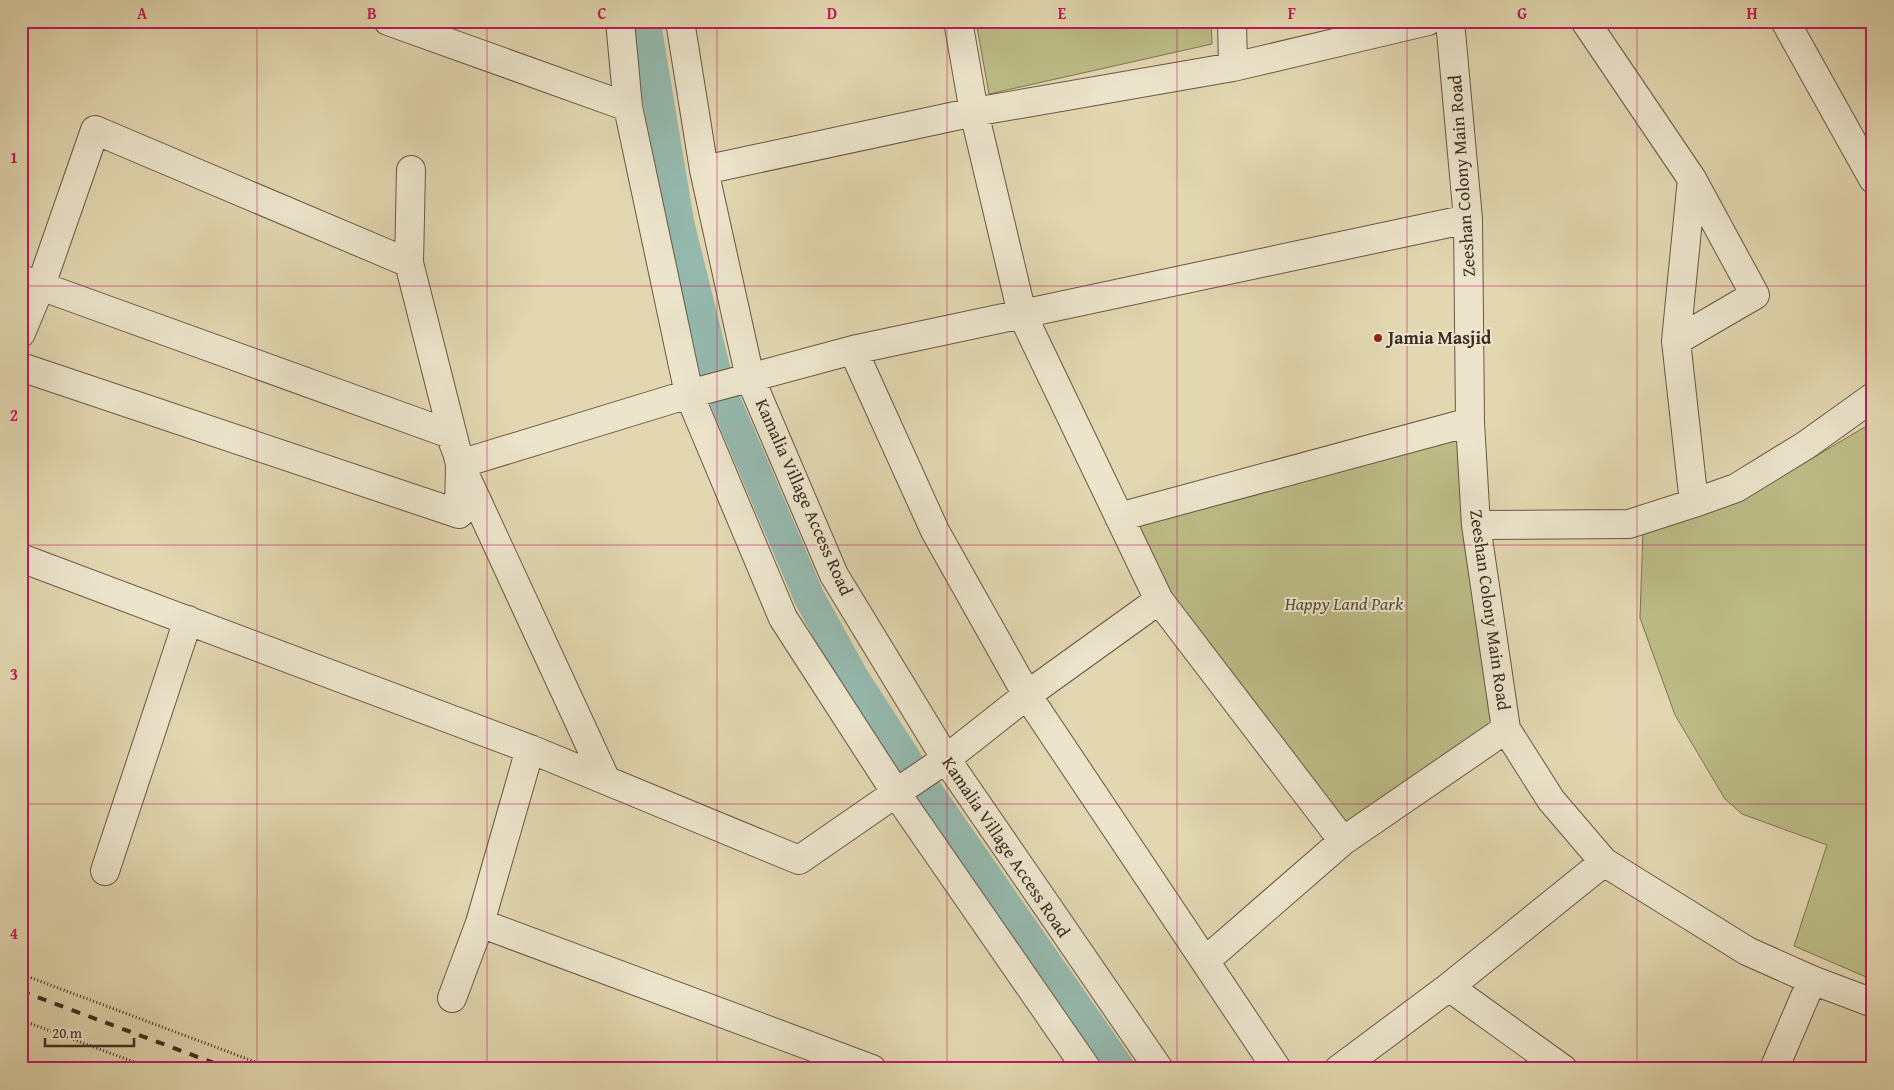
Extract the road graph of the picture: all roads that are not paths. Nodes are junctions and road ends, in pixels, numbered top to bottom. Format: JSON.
{"nodes":[{"id":1,"x":388,"y":21,"type":"edge"},
{"id":2,"x":620,"y":21,"type":"edge"},
{"id":3,"x":680,"y":21,"type":"edge"},
{"id":4,"x":958,"y":21,"type":"edge"},
{"id":5,"x":1232,"y":21,"type":"edge"},
{"id":6,"x":1428,"y":21,"type":"edge"},
{"id":7,"x":1450,"y":21,"type":"edge"},
{"id":8,"x":1585,"y":21,"type":"edge"},
{"id":9,"x":1785,"y":21,"type":"edge"},
{"id":10,"x":1233,"y":67,"type":"junction"},
{"id":11,"x":628,"y":107,"type":"junction"},
{"id":12,"x":974,"y":112,"type":"junction"},
{"id":13,"x":1864,"y":142,"type":"edge"},
{"id":14,"x":411,"y":170,"type":"dead end"},
{"id":15,"x":704,"y":170,"type":"junction"},
{"id":16,"x":1692,"y":179,"type":"junction"},
{"id":17,"x":1873,"y":179,"type":"edge"},
{"id":18,"x":1468,"y":219,"type":"junction"},
{"id":19,"x":409,"y":263,"type":"junction"},
{"id":20,"x":31,"y":282,"type":"edge"},
{"id":21,"x":1022,"y":314,"type":"junction"},
{"id":22,"x":21,"y":333,"type":"edge"},
{"id":23,"x":1676,"y":341,"type":"junction"},
{"id":24,"x":853,"y":350,"type":"junction"},
{"id":25,"x":21,"y":367,"type":"edge"},
{"id":26,"x":750,"y":378,"type":"junction"},
{"id":27,"x":688,"y":394,"type":"junction"},
{"id":28,"x":1873,"y":397,"type":"edge"},
{"id":29,"x":1470,"y":422,"type":"junction"},
{"id":30,"x":460,"y":464,"type":"junction"},
{"id":31,"x":1694,"y":503,"type":"junction"},
{"id":32,"x":1119,"y":517,"type":"junction"},
{"id":33,"x":1476,"y":526,"type":"junction"},
{"id":34,"x":21,"y":558,"type":"edge"},
{"id":35,"x":1159,"y":600,"type":"junction"},
{"id":36,"x":188,"y":620,"type":"junction"},
{"id":37,"x":1027,"y":694,"type":"junction"},
{"id":38,"x":1506,"y":729,"type":"junction"},
{"id":39,"x":530,"y":749,"type":"junction"},
{"id":40,"x":946,"y":760,"type":"junction"},
{"id":41,"x":606,"y":780,"type":"junction"},
{"id":42,"x":896,"y":793,"type":"junction"},
{"id":43,"x":1343,"y":841,"type":"junction"},
{"id":44,"x":1604,"y":862,"type":"junction"},
{"id":45,"x":105,"y":871,"type":"dead end"},
{"id":46,"x":480,"y":923,"type":"junction"},
{"id":47,"x":1205,"y":961,"type":"junction"},
{"id":48,"x":1812,"y":980,"type":"junction"},
{"id":49,"x":1449,"y":986,"type":"junction"},
{"id":50,"x":452,"y":998,"type":"dead end"},
{"id":51,"x":1873,"y":1003,"type":"edge"},
{"id":52,"x":872,"y":1069,"type":"edge"},
{"id":53,"x":1087,"y":1069,"type":"edge"},
{"id":54,"x":1159,"y":1069,"type":"edge"},
{"id":55,"x":1278,"y":1069,"type":"edge"},
{"id":56,"x":1339,"y":1069,"type":"edge"},
{"id":57,"x":1563,"y":1069,"type":"edge"},
{"id":58,"x":1774,"y":1069,"type":"edge"}],
"edges":[{"from":1,"to":11,"type":"street"},
{"from":2,"to":11,"type":"street"},
{"from":3,"to":15,"type":"street","name":"Kamalia Village Access Road"},
{"from":4,"to":12,"type":"street"},
{"from":5,"to":10,"type":"street"},
{"from":6,"to":10,"type":"street"},
{"from":7,"to":18,"type":"street","name":"Zeeshan Colony Main Road"},
{"from":8,"to":16,"type":"street"},
{"from":9,"to":13,"type":"street"},
{"from":10,"to":12,"type":"street"},
{"from":11,"to":27,"type":"street"},
{"from":12,"to":15,"type":"street"},
{"from":12,"to":21,"type":"street"},
{"from":13,"to":17,"type":"street"},
{"from":14,"to":19,"type":"street"},
{"from":15,"to":26,"type":"street","name":"Kamalia Village Access Road"},
{"from":16,"to":23,"type":"street"},
{"from":16,"to":23,"type":"street"},
{"from":18,"to":21,"type":"street"},
{"from":18,"to":29,"type":"street","name":"Zeeshan Colony Main Road"},
{"from":19,"to":20,"type":"street"},
{"from":19,"to":30,"type":"street"},
{"from":20,"to":22,"type":"street"},
{"from":20,"to":30,"type":"street"},
{"from":21,"to":24,"type":"street"},
{"from":21,"to":32,"type":"street"},
{"from":23,"to":31,"type":"street"},
{"from":24,"to":26,"type":"street"},
{"from":24,"to":37,"type":"street"},
{"from":25,"to":30,"type":"street"},
{"from":26,"to":27,"type":"street"},
{"from":26,"to":40,"type":"street","name":"Kamalia Village Access Road"},
{"from":27,"to":30,"type":"street"},
{"from":27,"to":42,"type":"street"},
{"from":28,"to":31,"type":"street"},
{"from":29,"to":32,"type":"street"},
{"from":29,"to":33,"type":"street","name":"Zeeshan Colony Main Road"},
{"from":30,"to":41,"type":"street"},
{"from":31,"to":33,"type":"street"},
{"from":32,"to":35,"type":"street"},
{"from":33,"to":38,"type":"street","name":"Zeeshan Colony Main Road"},
{"from":34,"to":36,"type":"street"},
{"from":35,"to":37,"type":"street"},
{"from":35,"to":43,"type":"street"},
{"from":36,"to":39,"type":"street"},
{"from":36,"to":45,"type":"street"},
{"from":37,"to":40,"type":"street"},
{"from":37,"to":47,"type":"street"},
{"from":38,"to":43,"type":"street"},
{"from":38,"to":44,"type":"street","name":"Zeeshan Colony Main Road"},
{"from":39,"to":41,"type":"street"},
{"from":39,"to":46,"type":"street"},
{"from":40,"to":42,"type":"street"},
{"from":40,"to":54,"type":"street","name":"Kamalia Village Access Road"},
{"from":41,"to":42,"type":"street"},
{"from":42,"to":53,"type":"street"},
{"from":43,"to":47,"type":"street"},
{"from":44,"to":48,"type":"street","name":"Zeeshan Colony Main Road"},
{"from":44,"to":49,"type":"street"},
{"from":46,"to":50,"type":"street"},
{"from":46,"to":52,"type":"street"},
{"from":47,"to":55,"type":"street"},
{"from":48,"to":51,"type":"street","name":"Zeeshan Colony Main Road"},
{"from":48,"to":58,"type":"street"},
{"from":49,"to":56,"type":"street"},
{"from":49,"to":57,"type":"street"}]}
